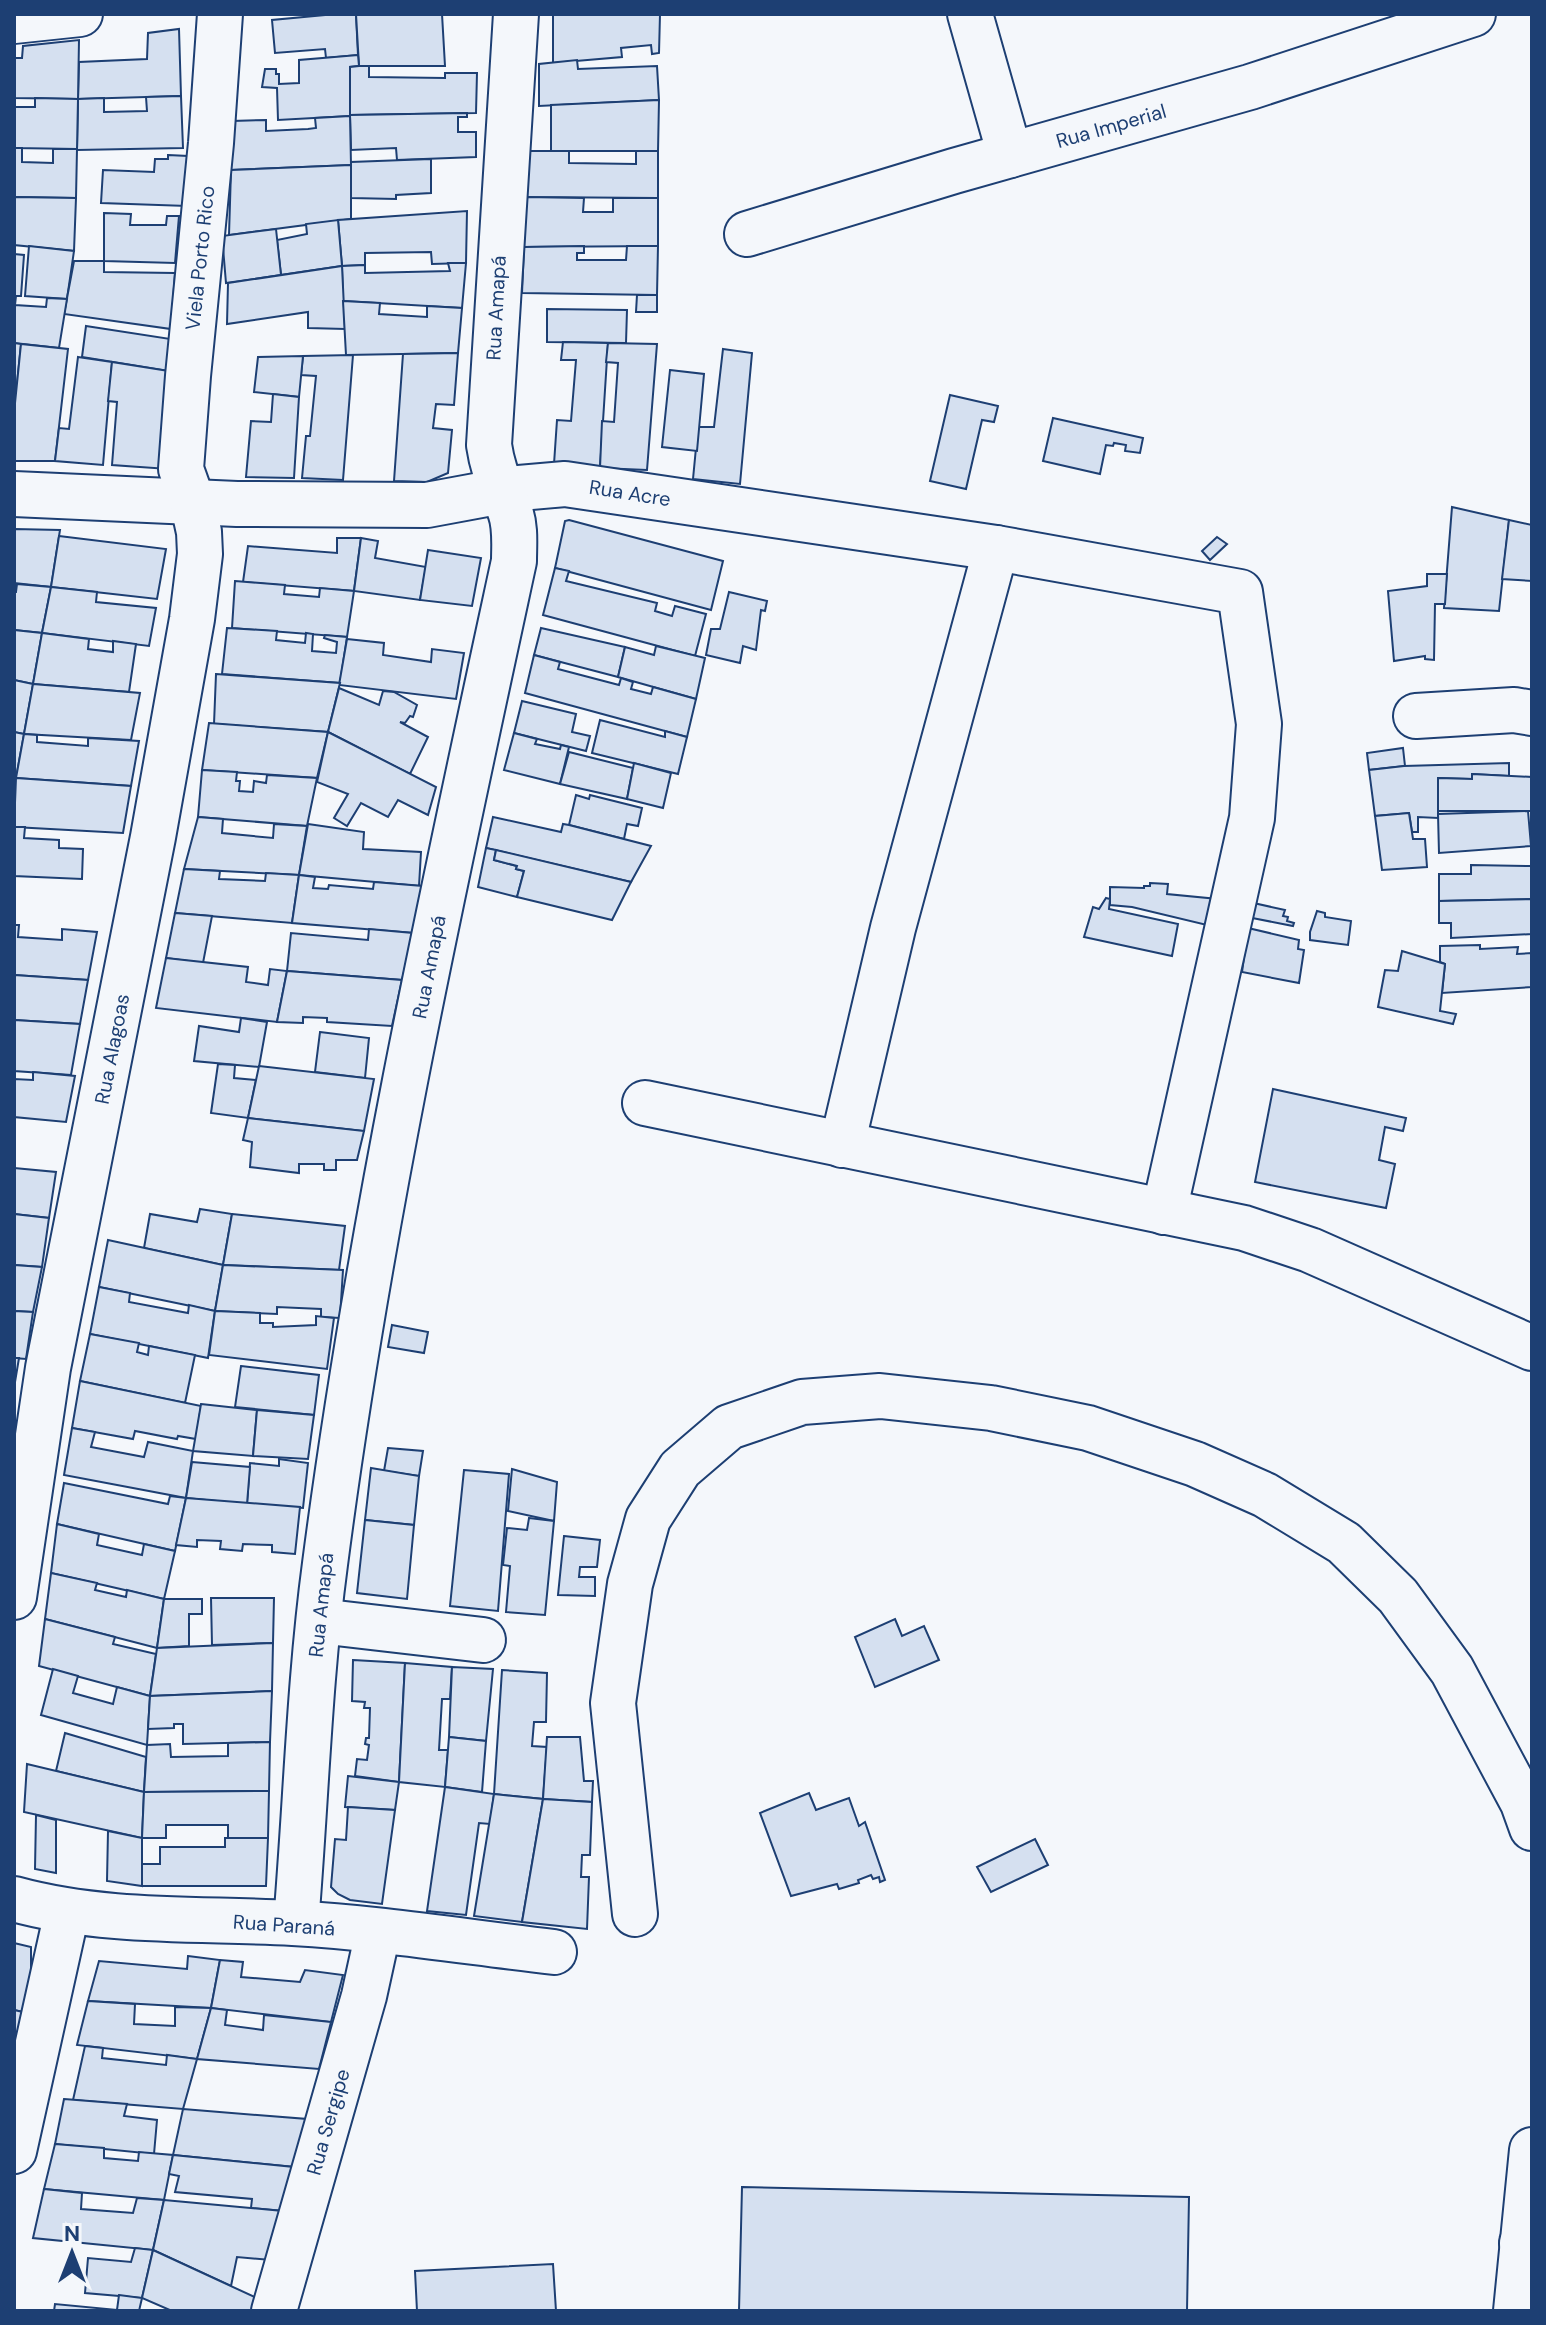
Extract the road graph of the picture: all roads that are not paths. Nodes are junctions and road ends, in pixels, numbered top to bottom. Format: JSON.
{"nodes":[{"id":1,"x":80,"y":14,"type":"edge"},
{"id":2,"x":220,"y":14,"type":"edge"},
{"id":3,"x":516,"y":14,"type":"edge"},
{"id":4,"x":970,"y":14,"type":"edge"},
{"id":5,"x":1473,"y":14,"type":"edge"},
{"id":6,"x":14,"y":21,"type":"edge"},
{"id":7,"x":1010,"y":155,"type":"junction"},
{"id":8,"x":747,"y":234,"type":"dead end"},
{"id":9,"x":500,"y":492,"type":"junction"},
{"id":10,"x":14,"y":494,"type":"edge"},
{"id":11,"x":192,"y":500,"type":"junction"},
{"id":12,"x":996,"y":548,"type":"junction"},
{"id":13,"x":1532,"y":713,"type":"edge"},
{"id":14,"x":1416,"y":716,"type":"dead end"},
{"id":15,"x":645,"y":1103,"type":"dead end"},
{"id":16,"x":842,"y":1145,"type":"junction"},
{"id":17,"x":1164,"y":1212,"type":"junction"},
{"id":18,"x":1532,"y":1348,"type":"edge"},
{"id":19,"x":14,"y":1597,"type":"edge"},
{"id":20,"x":319,"y":1621,"type":"junction"},
{"id":21,"x":483,"y":1640,"type":"dead end"},
{"id":22,"x":1532,"y":1828,"type":"edge"},
{"id":23,"x":14,"y":1899,"type":"edge"},
{"id":24,"x":67,"y":1912,"type":"junction"},
{"id":25,"x":635,"y":1914,"type":"dead end"},
{"id":26,"x":296,"y":1923,"type":"junction"},
{"id":27,"x":378,"y":1932,"type":"junction"},
{"id":28,"x":554,"y":1952,"type":"dead end"},
{"id":29,"x":1532,"y":2150,"type":"edge"},
{"id":30,"x":14,"y":2151,"type":"edge"},
{"id":31,"x":1527,"y":2247,"type":"edge"},
{"id":32,"x":274,"y":2311,"type":"edge"},
{"id":33,"x":1516,"y":2311,"type":"edge"}],
"edges":[{"from":1,"to":6,"type":"street"},
{"from":2,"to":11,"type":"street","name":"Viela Porto Rico"},
{"from":3,"to":9,"type":"street","name":"Rua Amapá"},
{"from":4,"to":7,"type":"street"},
{"from":5,"to":7,"type":"street","name":"Rua Imperial"},
{"from":7,"to":8,"type":"street","name":"Rua Imperial"},
{"from":9,"to":11,"type":"street","name":"Rua Acre"},
{"from":9,"to":12,"type":"street","name":"Rua Acre"},
{"from":9,"to":20,"type":"street","name":"Rua Amapá"},
{"from":10,"to":11,"type":"street","name":"Rua Acre"},
{"from":11,"to":19,"type":"street","name":"Rua Alagoas"},
{"from":12,"to":16,"type":"street"},
{"from":12,"to":17,"type":"street","name":"Rua Acre"},
{"from":13,"to":14,"type":"street"},
{"from":15,"to":16,"type":"street"},
{"from":16,"to":17,"type":"street"},
{"from":17,"to":18,"type":"street"},
{"from":20,"to":21,"type":"street"},
{"from":20,"to":26,"type":"street","name":"Rua Amapá"},
{"from":22,"to":25,"type":"street"},
{"from":23,"to":24,"type":"street","name":"Rua Paraná"},
{"from":24,"to":26,"type":"street","name":"Rua Paraná"},
{"from":24,"to":30,"type":"street"},
{"from":26,"to":27,"type":"street","name":"Rua Paraná"},
{"from":27,"to":28,"type":"street","name":"Rua Paraná"},
{"from":27,"to":32,"type":"street","name":"Rua Sergipe"},
{"from":29,"to":31,"type":"street"},
{"from":31,"to":33,"type":"street"}]}
